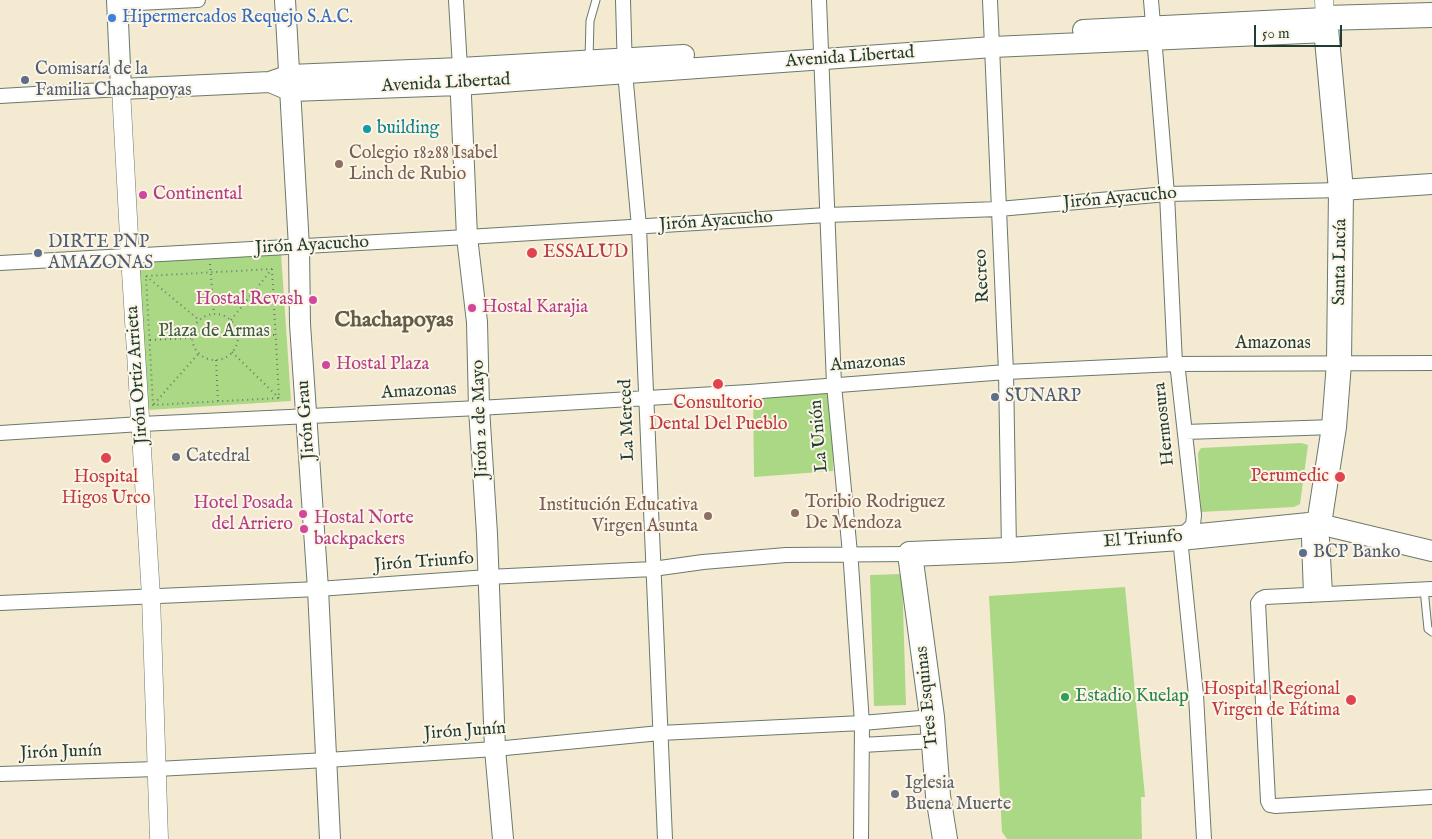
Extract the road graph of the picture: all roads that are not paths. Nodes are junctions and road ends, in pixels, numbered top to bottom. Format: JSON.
{"nodes":[{"id":1,"x":198,"y":0,"type":"edge"},
{"id":2,"x":285,"y":0,"type":"edge"},
{"id":3,"x":456,"y":0,"type":"edge"},
{"id":4,"x":596,"y":0,"type":"edge"},
{"id":5,"x":623,"y":0,"type":"edge"},
{"id":6,"x":819,"y":0,"type":"edge"},
{"id":7,"x":990,"y":0,"type":"edge"},
{"id":8,"x":1151,"y":0,"type":"edge"},
{"id":9,"x":118,"y":2,"type":"edge"},
{"id":10,"x":1432,"y":16,"type":"edge"},
{"id":11,"x":1325,"y":17,"type":"edge"},
{"id":12,"x":1432,"y":28,"type":"edge"},
{"id":13,"x":1154,"y":33,"type":"junction"},
{"id":14,"x":992,"y":41,"type":"junction"},
{"id":15,"x":821,"y":53,"type":"junction"},
{"id":16,"x":589,"y":60,"type":"junction"},
{"id":17,"x":625,"y":65,"type":"junction"},
{"id":18,"x":461,"y":76,"type":"junction"},
{"id":19,"x":290,"y":83,"type":"junction"},
{"id":20,"x":121,"y":89,"type":"junction"},
{"id":21,"x":0,"y":96,"type":"edge"},
{"id":22,"x":1432,"y":184,"type":"edge"},
{"id":23,"x":1341,"y":190,"type":"junction"},
{"id":24,"x":1167,"y":194,"type":"junction"},
{"id":25,"x":999,"y":210,"type":"junction"},
{"id":26,"x":827,"y":215,"type":"junction"},
{"id":27,"x":639,"y":227,"type":"junction"},
{"id":28,"x":468,"y":237,"type":"junction"},
{"id":29,"x":299,"y":247,"type":"junction"},
{"id":30,"x":130,"y":255,"type":"junction"},
{"id":31,"x":0,"y":263,"type":"edge"},
{"id":32,"x":1340,"y":363,"type":"junction"},
{"id":33,"x":1432,"y":363,"type":"edge"},
{"id":34,"x":1175,"y":364,"type":"junction"},
{"id":35,"x":1006,"y":372,"type":"junction"},
{"id":36,"x":834,"y":385,"type":"junction"},
{"id":37,"x":646,"y":398,"type":"junction"},
{"id":38,"x":479,"y":408,"type":"junction"},
{"id":39,"x":306,"y":416,"type":"junction"},
{"id":40,"x":141,"y":424,"type":"junction"},
{"id":41,"x":1334,"y":427,"type":"junction"},
{"id":42,"x":1185,"y":432,"type":"junction"},
{"id":43,"x":0,"y":433,"type":"edge"},
{"id":44,"x":1318,"y":524,"type":"junction"},
{"id":45,"x":1180,"y":538,"type":"junction"},
{"id":46,"x":1009,"y":550,"type":"junction"},
{"id":47,"x":1432,"y":551,"type":"edge"},
{"id":48,"x":910,"y":554,"type":"junction"},
{"id":49,"x":850,"y":556,"type":"junction"},
{"id":50,"x":653,"y":569,"type":"junction"},
{"id":51,"x":488,"y":577,"type":"junction"},
{"id":52,"x":318,"y":589,"type":"junction"},
{"id":53,"x":1428,"y":589,"type":"edge"},
{"id":54,"x":1325,"y":594,"type":"junction"},
{"id":55,"x":1311,"y":595,"type":"junction"},
{"id":56,"x":152,"y":596,"type":"junction"},
{"id":57,"x":0,"y":603,"type":"edge"},
{"id":58,"x":1429,"y":607,"type":"edge"},
{"id":59,"x":1432,"y":632,"type":"edge"},
{"id":60,"x":932,"y":717,"type":"junction"},
{"id":61,"x":862,"y":723,"type":"junction"},
{"id":62,"x":660,"y":734,"type":"junction"},
{"id":63,"x":933,"y":740,"type":"junction"},
{"id":64,"x":862,"y":746,"type":"junction"},
{"id":65,"x":495,"y":749,"type":"junction"},
{"id":66,"x":327,"y":760,"type":"junction"},
{"id":67,"x":157,"y":769,"type":"junction"},
{"id":68,"x":0,"y":774,"type":"edge"},
{"id":69,"x":1432,"y":797,"type":"edge"},
{"id":70,"x":159,"y":839,"type":"edge"},
{"id":71,"x":330,"y":839,"type":"edge"},
{"id":72,"x":504,"y":839,"type":"edge"},
{"id":73,"x":665,"y":839,"type":"edge"},
{"id":74,"x":861,"y":839,"type":"edge"},
{"id":75,"x":945,"y":839,"type":"edge"},
{"id":76,"x":1204,"y":839,"type":"edge"}],
"edges":[{"from":1,"to":9,"type":"street"},
{"from":2,"to":19,"type":"main road","name":"Jirón Grau"},
{"from":3,"to":18,"type":"street","name":"Jirón 2 de Mayo"},
{"from":4,"to":16,"type":"lane"},
{"from":5,"to":17,"type":"street","name":"La Merced"},
{"from":6,"to":15,"type":"street","name":"La Unión"},
{"from":7,"to":14,"type":"street","name":"Recreo"},
{"from":8,"to":13,"type":"street","name":"Hermosura"},
{"from":9,"to":20,"type":"main road","name":"Jirón Ortiz Arrieta"},
{"from":10,"to":11,"type":"highway","name":"Avenida Libertad"},
{"from":11,"to":12,"type":"highway","name":"Avenida Libertad"},
{"from":11,"to":13,"type":"main road","name":"Avenida Libertad"},
{"from":11,"to":23,"type":"highway","name":"Santa Lucía"},
{"from":13,"to":14,"type":"main road","name":"Avenida Libertad"},
{"from":13,"to":24,"type":"street","name":"Hermosura"},
{"from":14,"to":15,"type":"main road","name":"Avenida Libertad"},
{"from":14,"to":25,"type":"street","name":"Recreo"},
{"from":15,"to":17,"type":"main road","name":"Avenida Libertad"},
{"from":15,"to":26,"type":"street","name":"La Unión"},
{"from":16,"to":17,"type":"main road","name":"Avenida Libertad"},
{"from":16,"to":18,"type":"main road","name":"Avenida Libertad"},
{"from":17,"to":18,"type":"main road","name":"Avenida Libertad"},
{"from":17,"to":27,"type":"street","name":"La Merced"},
{"from":18,"to":19,"type":"main road","name":"Avenida Libertad"},
{"from":18,"to":28,"type":"main road","name":"Jirón 2 de Mayo"},
{"from":19,"to":20,"type":"main road","name":"Avenida Libertad"},
{"from":19,"to":29,"type":"main road","name":"Jirón Grau"},
{"from":20,"to":21,"type":"street","name":"Avenida Libertad"},
{"from":20,"to":30,"type":"street","name":"Jirón Ortiz Arrieta"},
{"from":22,"to":23,"type":"main road","name":"Jirón Ayacucho"},
{"from":23,"to":24,"type":"street","name":"Jirón Ayacucho"},
{"from":23,"to":32,"type":"highway","name":"Santa Lucía"},
{"from":24,"to":25,"type":"street","name":"Jirón Ayacucho"},
{"from":24,"to":34,"type":"street","name":"Hermosura"},
{"from":25,"to":26,"type":"street","name":"Jirón Ayacucho"},
{"from":25,"to":35,"type":"street","name":"Recreo"},
{"from":26,"to":27,"type":"street","name":"Jirón Ayacucho"},
{"from":26,"to":36,"type":"street","name":"La Unión"},
{"from":27,"to":28,"type":"street","name":"Jirón Ayacucho"},
{"from":27,"to":37,"type":"street","name":"La Merced"},
{"from":28,"to":29,"type":"street","name":"Jirón Ayacucho"},
{"from":28,"to":38,"type":"main road","name":"Jirón 2 de Mayo"},
{"from":29,"to":30,"type":"street","name":"Jirón Ayacucho"},
{"from":29,"to":39,"type":"main road","name":"Jirón Grau"},
{"from":30,"to":31,"type":"street","name":"Jirón Ayacucho"},
{"from":30,"to":40,"type":"street","name":"Jirón Ortiz Arrieta"},
{"from":32,"to":33,"type":"street","name":"Amazonas"},
{"from":32,"to":34,"type":"street","name":"Amazonas"},
{"from":32,"to":41,"type":"highway","name":"Santa Lucía"},
{"from":34,"to":35,"type":"street","name":"Amazonas"},
{"from":34,"to":42,"type":"street","name":"Hermosura"},
{"from":35,"to":36,"type":"street","name":"Amazonas"},
{"from":35,"to":46,"type":"street","name":"Recreo"},
{"from":36,"to":37,"type":"street","name":"Amazonas"},
{"from":36,"to":49,"type":"street","name":"La Unión"},
{"from":37,"to":38,"type":"street","name":"Amazonas"},
{"from":37,"to":50,"type":"street","name":"La Merced"},
{"from":38,"to":39,"type":"street","name":"Amazonas"},
{"from":38,"to":51,"type":"main road","name":"Jirón 2 de Mayo"},
{"from":39,"to":40,"type":"street","name":"Amazonas"},
{"from":39,"to":52,"type":"main road","name":"Jirón Grau"},
{"from":40,"to":43,"type":"street","name":"Amazonas"},
{"from":40,"to":56,"type":"street","name":"Jirón Ortiz Arrieta"},
{"from":41,"to":42,"type":"street"},
{"from":41,"to":44,"type":"highway","name":"Santa Lucía"},
{"from":42,"to":45,"type":"street","name":"Hermosura"},
{"from":44,"to":45,"type":"highway","name":"El Triunfo"},
{"from":44,"to":47,"type":"main road","name":"El Triunfo"},
{"from":44,"to":54,"type":"street","name":"Santa Lucía"},
{"from":44,"to":55,"type":"street","name":"Santa Lucía"},
{"from":45,"to":46,"type":"highway","name":"El Triunfo"},
{"from":45,"to":76,"type":"street"},
{"from":46,"to":48,"type":"highway","name":"El Triunfo"},
{"from":48,"to":49,"type":"street","name":"El Triunfo"},
{"from":48,"to":60,"type":"highway","name":"Tres Esquinas"},
{"from":49,"to":50,"type":"street","name":"Jirón Triunfo"},
{"from":49,"to":61,"type":"street","name":"La Unión"},
{"from":50,"to":51,"type":"street","name":"Jirón Triunfo"},
{"from":50,"to":62,"type":"street","name":"La Merced"},
{"from":51,"to":52,"type":"street","name":"Jirón Triunfo"},
{"from":51,"to":65,"type":"main road","name":"Jirón 2 de Mayo"},
{"from":52,"to":56,"type":"street","name":"Jirón Triunfo"},
{"from":52,"to":66,"type":"main road","name":"Jirón Grau"},
{"from":53,"to":54,"type":"street"},
{"from":53,"to":58,"type":"lane"},
{"from":54,"to":55,"type":"street"},
{"from":55,"to":69,"type":"street"},
{"from":56,"to":57,"type":"street","name":"Jirón Triunfo"},
{"from":56,"to":67,"type":"street","name":"Jirón Ortiz Arrieta"},
{"from":58,"to":59,"type":"lane"},
{"from":60,"to":61,"type":"street","name":"Jirón Junín"},
{"from":60,"to":63,"type":"highway","name":"Tres Esquinas"},
{"from":61,"to":62,"type":"street","name":"Jirón Junín"},
{"from":61,"to":64,"type":"street","name":"La Unión"},
{"from":62,"to":65,"type":"street","name":"Jirón Junín"},
{"from":62,"to":73,"type":"street","name":"La Merced"},
{"from":63,"to":64,"type":"street"},
{"from":63,"to":75,"type":"highway","name":"Tres Esquinas"},
{"from":64,"to":74,"type":"street","name":"La Unión"},
{"from":65,"to":66,"type":"street","name":"Jirón Junín"},
{"from":65,"to":72,"type":"main road","name":"Jirón 2 de Mayo"},
{"from":66,"to":67,"type":"street","name":"Jirón Junín"},
{"from":66,"to":71,"type":"main road","name":"Jirón Grau"},
{"from":67,"to":68,"type":"street","name":"Jirón Junín"},
{"from":67,"to":70,"type":"street","name":"Jirón Ortiz Arrieta"}]}
